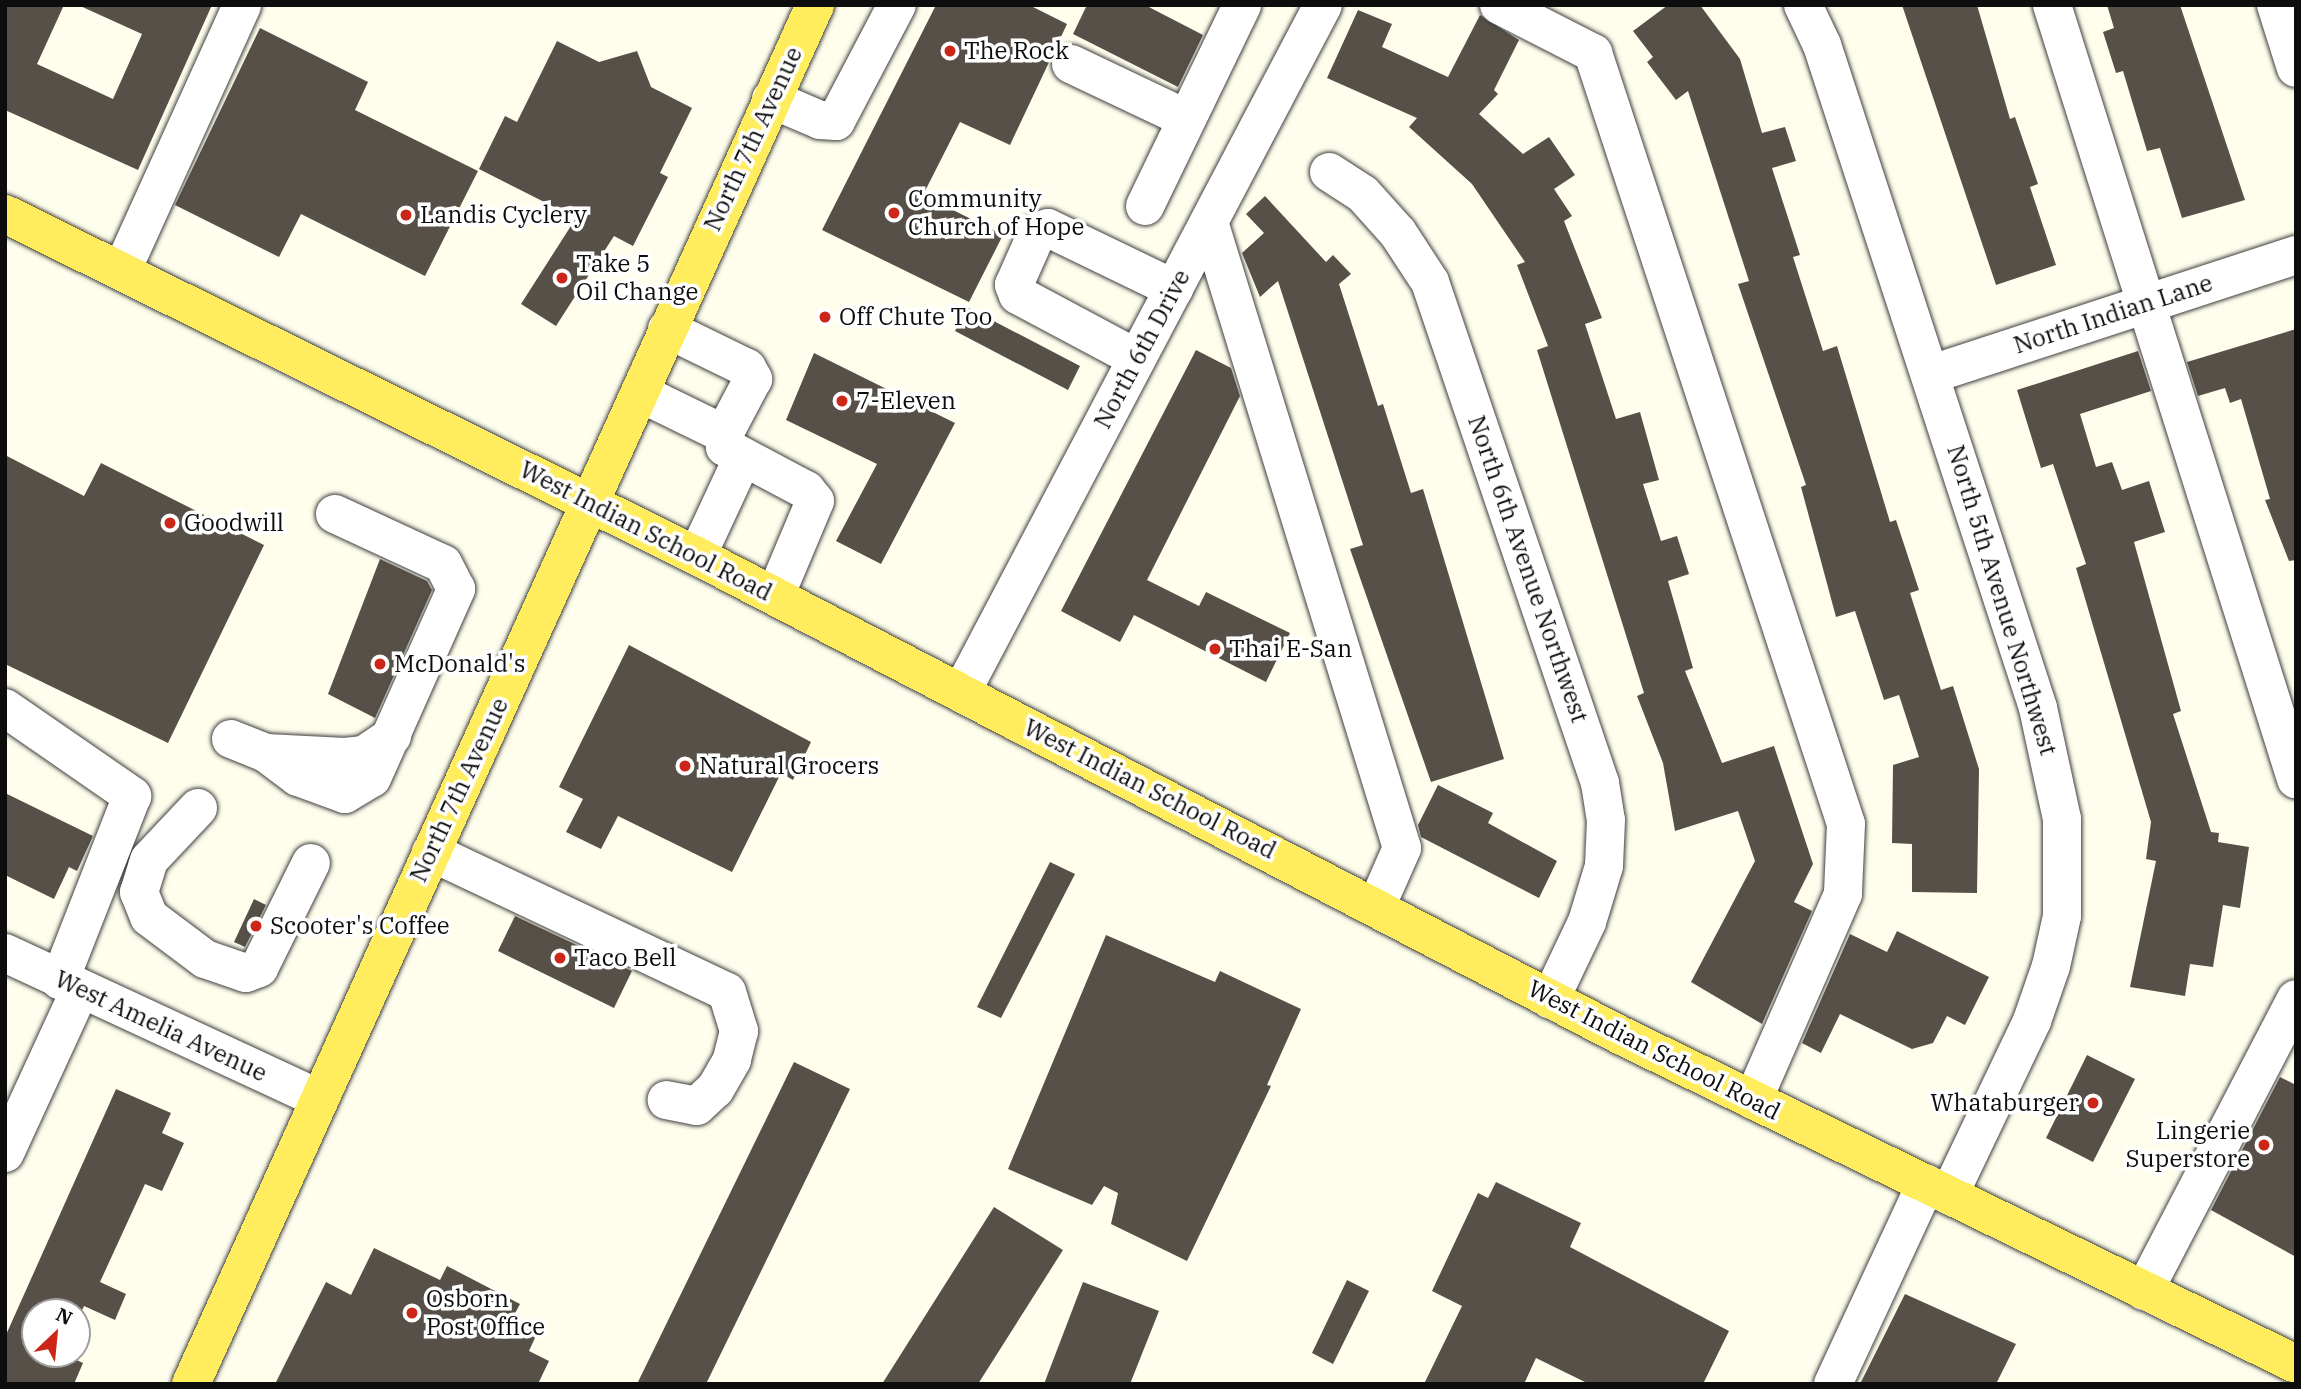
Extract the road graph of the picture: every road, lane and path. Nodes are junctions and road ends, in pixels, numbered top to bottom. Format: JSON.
{"nodes":[{"id":1,"x":242,"y":5,"type":"edge"},
{"id":2,"x":815,"y":5,"type":"edge"},
{"id":3,"x":897,"y":5,"type":"edge"},
{"id":4,"x":1242,"y":5,"type":"edge"},
{"id":5,"x":1323,"y":5,"type":"edge"},
{"id":6,"x":1499,"y":5,"type":"edge"},
{"id":7,"x":1803,"y":5,"type":"edge"},
{"id":8,"x":2052,"y":5,"type":"edge"},
{"id":9,"x":2276,"y":5,"type":"edge"},
{"id":10,"x":1071,"y":64,"type":"dead end"},
{"id":11,"x":2296,"y":68,"type":"edge"},
{"id":12,"x":771,"y":99,"type":"junction"},
{"id":13,"x":1187,"y":119,"type":"junction"},
{"id":14,"x":1329,"y":172,"type":"dead end"},
{"id":15,"x":1144,"y":206,"type":"dead end"},
{"id":16,"x":5,"y":214,"type":"edge"},
{"id":17,"x":1210,"y":225,"type":"junction"},
{"id":18,"x":2296,"y":255,"type":"edge"},
{"id":19,"x":122,"y":270,"type":"junction"},
{"id":20,"x":1174,"y":289,"type":"junction"},
{"id":21,"x":2145,"y":303,"type":"junction"},
{"id":22,"x":667,"y":329,"type":"junction"},
{"id":23,"x":1136,"y":358,"type":"junction"},
{"id":24,"x":1932,"y":374,"type":"junction"},
{"id":25,"x":640,"y":393,"type":"junction"},
{"id":26,"x":733,"y":446,"type":"junction"},
{"id":27,"x":588,"y":503,"type":"junction"},
{"id":28,"x":335,"y":514,"type":"dead end"},
{"id":29,"x":697,"y":556,"type":"junction"},
{"id":30,"x":775,"y":596,"type":"junction"},
{"id":31,"x":961,"y":693,"type":"junction"},
{"id":32,"x":5,"y":708,"type":"edge"},
{"id":33,"x":248,"y":746,"type":"dead end"},
{"id":34,"x":2296,"y":779,"type":"edge"},
{"id":35,"x":198,"y":808,"type":"dead end"},
{"id":36,"x":431,"y":852,"type":"junction"},
{"id":37,"x":311,"y":863,"type":"dead end"},
{"id":38,"x":1376,"y":907,"type":"junction"},
{"id":39,"x":5,"y":953,"type":"edge"},
{"id":40,"x":70,"y":985,"type":"junction"},
{"id":41,"x":2296,"y":999,"type":"edge"},
{"id":42,"x":1550,"y":1000,"type":"junction"},
{"id":43,"x":318,"y":1098,"type":"junction"},
{"id":44,"x":667,"y":1100,"type":"dead end"},
{"id":45,"x":1753,"y":1100,"type":"junction"},
{"id":46,"x":5,"y":1153,"type":"edge"},
{"id":47,"x":1937,"y":1190,"type":"junction"},
{"id":48,"x":2144,"y":1291,"type":"junction"},
{"id":49,"x":2296,"y":1364,"type":"edge"},
{"id":50,"x":191,"y":1384,"type":"edge"},
{"id":51,"x":1833,"y":1384,"type":"edge"}],
"edges":[{"from":1,"to":19,"type":"street"},
{"from":2,"to":12,"type":"main road","name":"North 7th Avenue"},
{"from":3,"to":12,"type":"street"},
{"from":4,"to":13,"type":"street"},
{"from":5,"to":17,"type":"street","name":"North 6th Drive"},
{"from":6,"to":45,"type":"street"},
{"from":7,"to":24,"type":"street","name":"North 5th Avenue Northwest"},
{"from":8,"to":21,"type":"street"},
{"from":9,"to":11,"type":"street"},
{"from":10,"to":13,"type":"street"},
{"from":12,"to":22,"type":"main road","name":"North 7th Avenue"},
{"from":13,"to":15,"type":"street"},
{"from":14,"to":42,"type":"street","name":"North 6th Avenue Northwest"},
{"from":16,"to":19,"type":"main road","name":"West Indian School Road"},
{"from":17,"to":20,"type":"street","name":"North 6th Drive"},
{"from":17,"to":38,"type":"street"},
{"from":18,"to":21,"type":"street","name":"North Indian Lane"},
{"from":19,"to":27,"type":"main road","name":"West Indian School Road"},
{"from":20,"to":23,"type":"street","name":"North 6th Drive"},
{"from":20,"to":23,"type":"street"},
{"from":21,"to":24,"type":"street","name":"North Indian Lane"},
{"from":21,"to":34,"type":"street"},
{"from":22,"to":25,"type":"main road","name":"North 7th Avenue"},
{"from":22,"to":26,"type":"street"},
{"from":23,"to":31,"type":"street","name":"North 6th Drive"},
{"from":24,"to":47,"type":"street","name":"North 5th Avenue Northwest"},
{"from":25,"to":26,"type":"street"},
{"from":25,"to":27,"type":"main road","name":"North 7th Avenue"},
{"from":26,"to":29,"type":"street"},
{"from":26,"to":30,"type":"street"},
{"from":27,"to":29,"type":"main road","name":"West Indian School Road"},
{"from":27,"to":36,"type":"main road","name":"North 7th Avenue"},
{"from":28,"to":33,"type":"street"},
{"from":29,"to":30,"type":"main road","name":"West Indian School Road"},
{"from":30,"to":31,"type":"main road","name":"West Indian School Road"},
{"from":31,"to":38,"type":"main road","name":"West Indian School Road"},
{"from":32,"to":40,"type":"street"},
{"from":35,"to":37,"type":"street"},
{"from":36,"to":43,"type":"main road","name":"North 7th Avenue"},
{"from":36,"to":44,"type":"street"},
{"from":38,"to":42,"type":"main road","name":"West Indian School Road"},
{"from":39,"to":40,"type":"street","name":"West Amelia Avenue"},
{"from":40,"to":43,"type":"street","name":"West Amelia Avenue"},
{"from":40,"to":46,"type":"street"},
{"from":41,"to":48,"type":"street"},
{"from":42,"to":45,"type":"main road","name":"West Indian School Road"},
{"from":43,"to":50,"type":"main road","name":"North 7th Avenue"},
{"from":45,"to":47,"type":"main road","name":"West Indian School Road"},
{"from":47,"to":48,"type":"main road","name":"West Indian School Road"},
{"from":47,"to":51,"type":"street","name":"North 5th Avenue Northwest"},
{"from":48,"to":49,"type":"main road","name":"West Indian School Road"}]}
